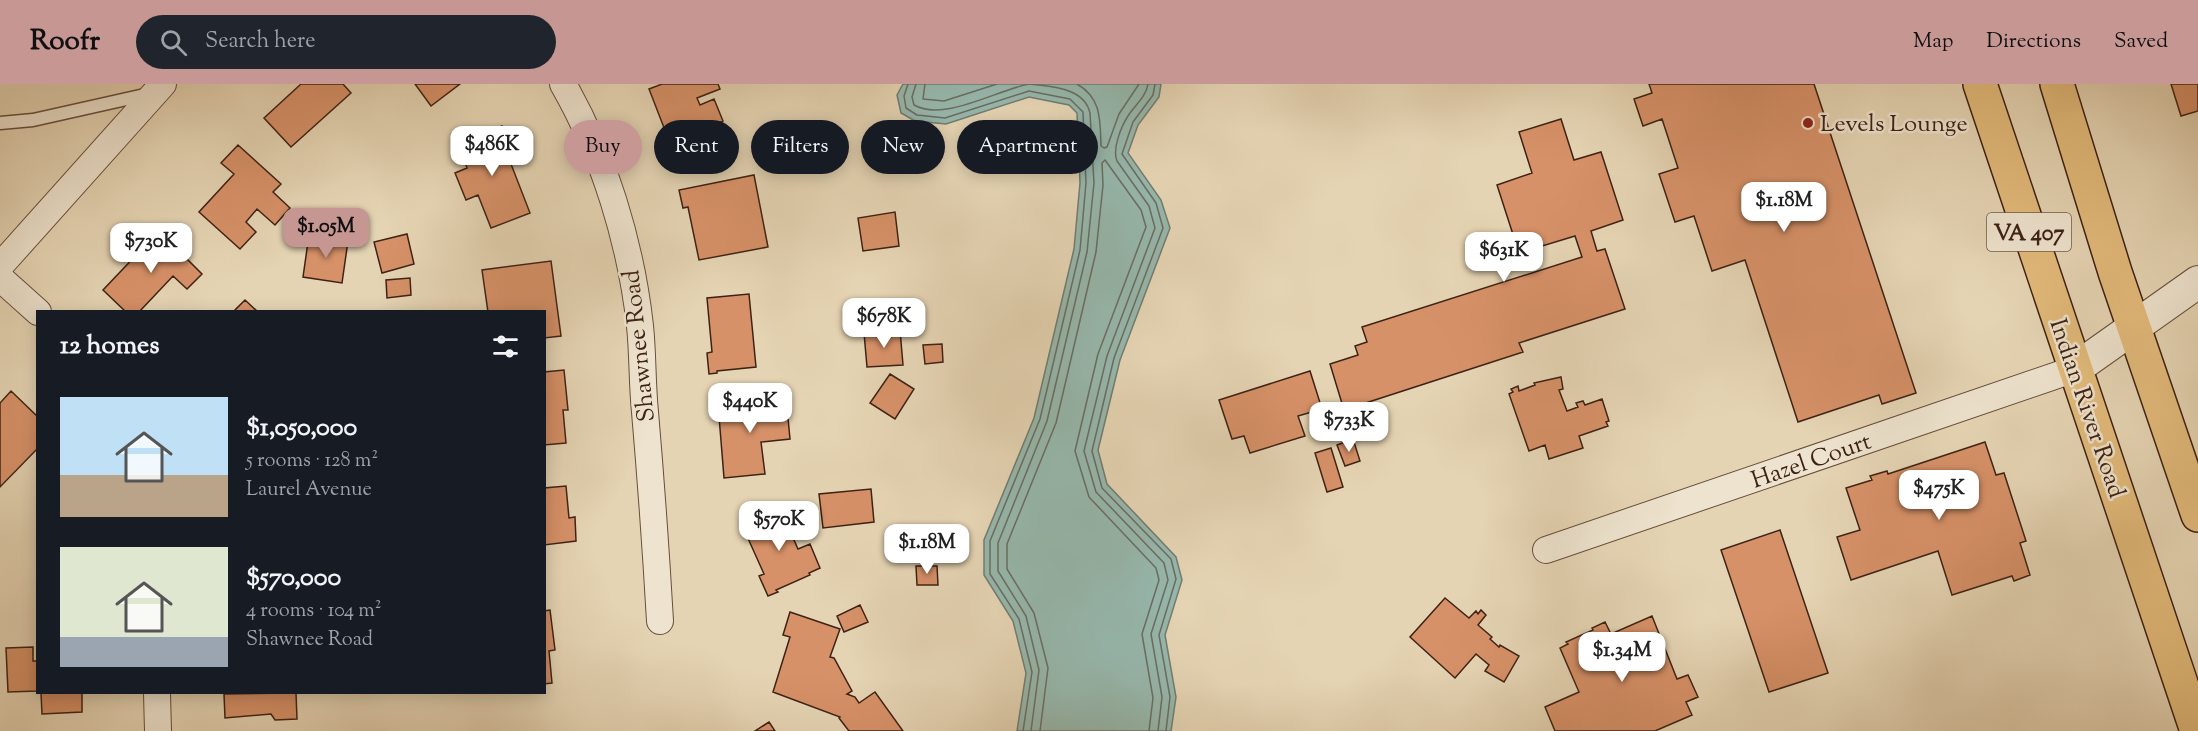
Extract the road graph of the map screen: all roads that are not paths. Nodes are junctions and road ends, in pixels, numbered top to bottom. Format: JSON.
{"nodes":[{"id":1,"x":562,"y":84,"type":"edge"},
{"id":2,"x":1980,"y":84,"type":"edge"},
{"id":3,"x":2057,"y":84,"type":"edge"},
{"id":4,"x":159,"y":88,"type":"edge"},
{"id":5,"x":0,"y":123,"type":"edge"},
{"id":6,"x":0,"y":266,"type":"edge"},
{"id":7,"x":0,"y":278,"type":"edge"},
{"id":8,"x":2198,"y":282,"type":"edge"},
{"id":9,"x":36,"y":310,"type":"edge"},
{"id":10,"x":2134,"y":327,"type":"junction"},
{"id":11,"x":2075,"y":369,"type":"junction"},
{"id":12,"x":2198,"y":515,"type":"edge"},
{"id":13,"x":1546,"y":550,"type":"dead end"},
{"id":14,"x":660,"y":621,"type":"dead end"},
{"id":15,"x":156,"y":694,"type":"edge"},
{"id":16,"x":158,"y":731,"type":"edge"},
{"id":17,"x":2198,"y":731,"type":"edge"}],
"edges":[{"from":1,"to":14,"type":"street","name":"Shawnee Road"},
{"from":2,"to":11,"type":"main road","name":"Indian River Road","number":"VA 407"},
{"from":3,"to":10,"type":"main road","number":"VA 407"},
{"from":4,"to":5,"type":"lane"},
{"from":4,"to":6,"type":"street"},
{"from":7,"to":9,"type":"street"},
{"from":8,"to":10,"type":"street"},
{"from":10,"to":11,"type":"street"},
{"from":10,"to":12,"type":"main road","number":"VA 407"},
{"from":11,"to":13,"type":"street","name":"Hazel Court"},
{"from":11,"to":17,"type":"main road","name":"Indian River Road","number":"VA 407"},
{"from":15,"to":16,"type":"street"}]}
